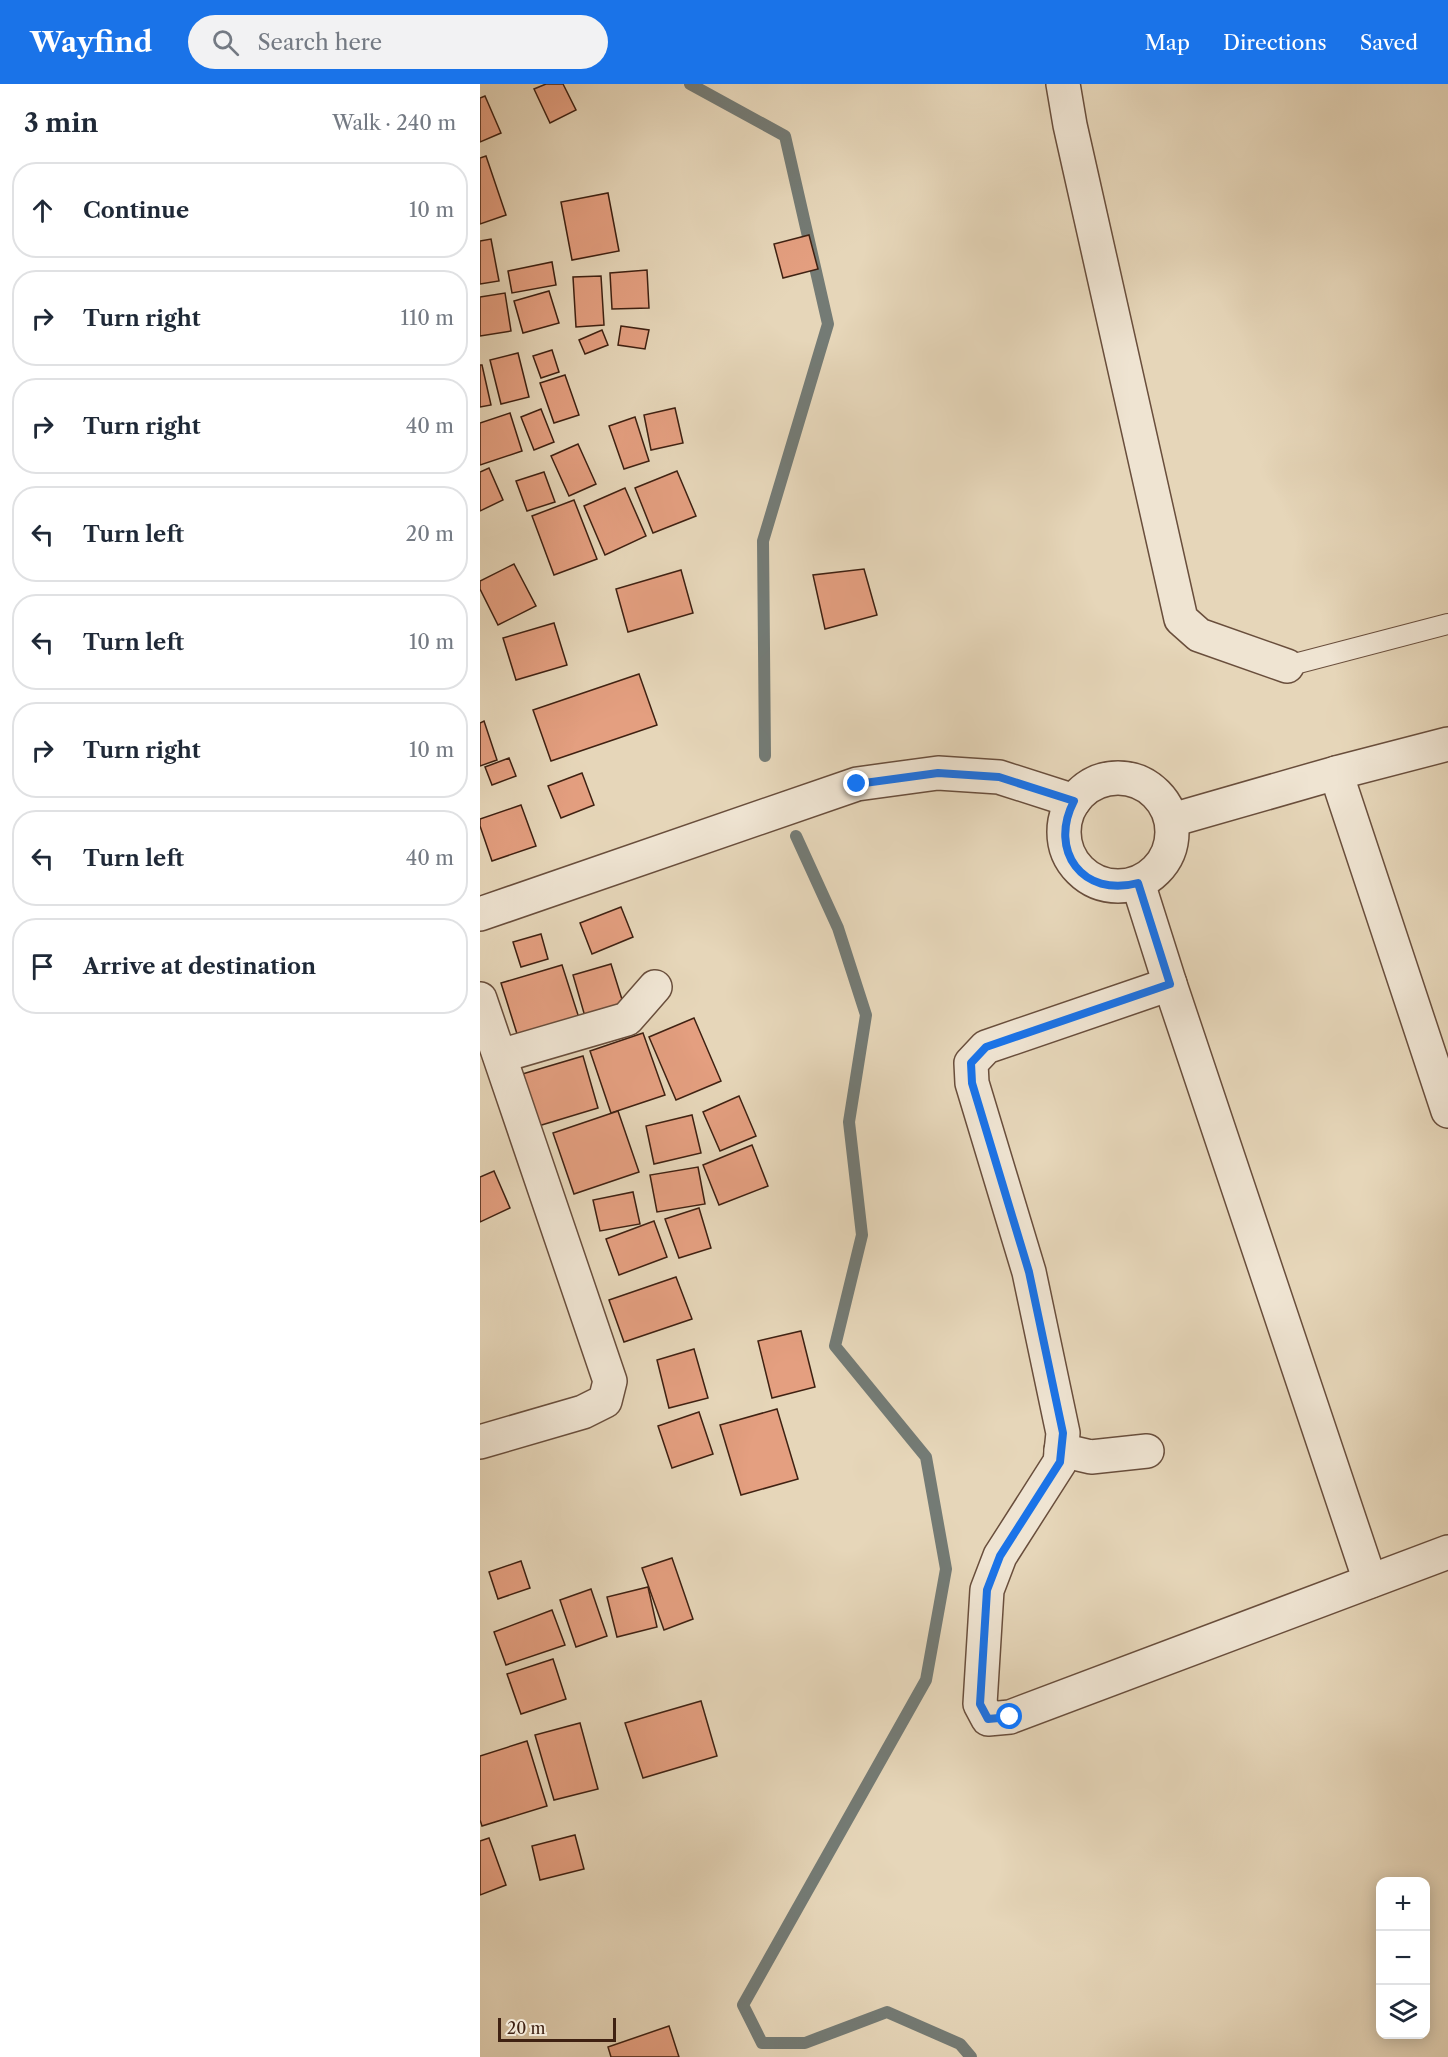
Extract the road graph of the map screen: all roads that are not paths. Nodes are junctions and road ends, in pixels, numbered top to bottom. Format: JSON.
{"nodes":[{"id":1,"x":1063,"y":84,"type":"edge"},
{"id":2,"x":1448,"y":624,"type":"edge"},
{"id":3,"x":1287,"y":666,"type":"joint"},
{"id":4,"x":1448,"y":744,"type":"edge"},
{"id":5,"x":1336,"y":773,"type":"junction"},
{"id":6,"x":1074,"y":801,"type":"junction"},
{"id":7,"x":1172,"y":820,"type":"junction"},
{"id":8,"x":1138,"y":883,"type":"junction"},
{"id":9,"x":480,"y":914,"type":"edge"},
{"id":10,"x":1170,"y":984,"type":"junction"},
{"id":11,"x":655,"y":987,"type":"dead end"},
{"id":12,"x":480,"y":999,"type":"edge"},
{"id":13,"x":500,"y":1056,"type":"junction"},
{"id":14,"x":1448,"y":1112,"type":"edge"},
{"id":15,"x":480,"y":1442,"type":"edge"},
{"id":16,"x":1061,"y":1449,"type":"junction"},
{"id":17,"x":1147,"y":1451,"type":"dead end"},
{"id":18,"x":1448,"y":1552,"type":"edge"},
{"id":19,"x":1370,"y":1581,"type":"junction"}],
"edges":[{"from":1,"to":3,"type":"street"},
{"from":2,"to":3,"type":"lane"},
{"from":4,"to":5,"type":"street"},
{"from":5,"to":7,"type":"street"},
{"from":5,"to":14,"type":"street"},
{"from":6,"to":7,"type":"street"},
{"from":6,"to":8,"type":"street"},
{"from":6,"to":9,"type":"street"},
{"from":7,"to":8,"type":"street"},
{"from":8,"to":10,"type":"street"},
{"from":10,"to":16,"type":"street"},
{"from":10,"to":19,"type":"street"},
{"from":11,"to":13,"type":"street"},
{"from":12,"to":13,"type":"street"},
{"from":13,"to":15,"type":"street"},
{"from":16,"to":17,"type":"street"},
{"from":16,"to":19,"type":"street"},
{"from":18,"to":19,"type":"street"}]}
